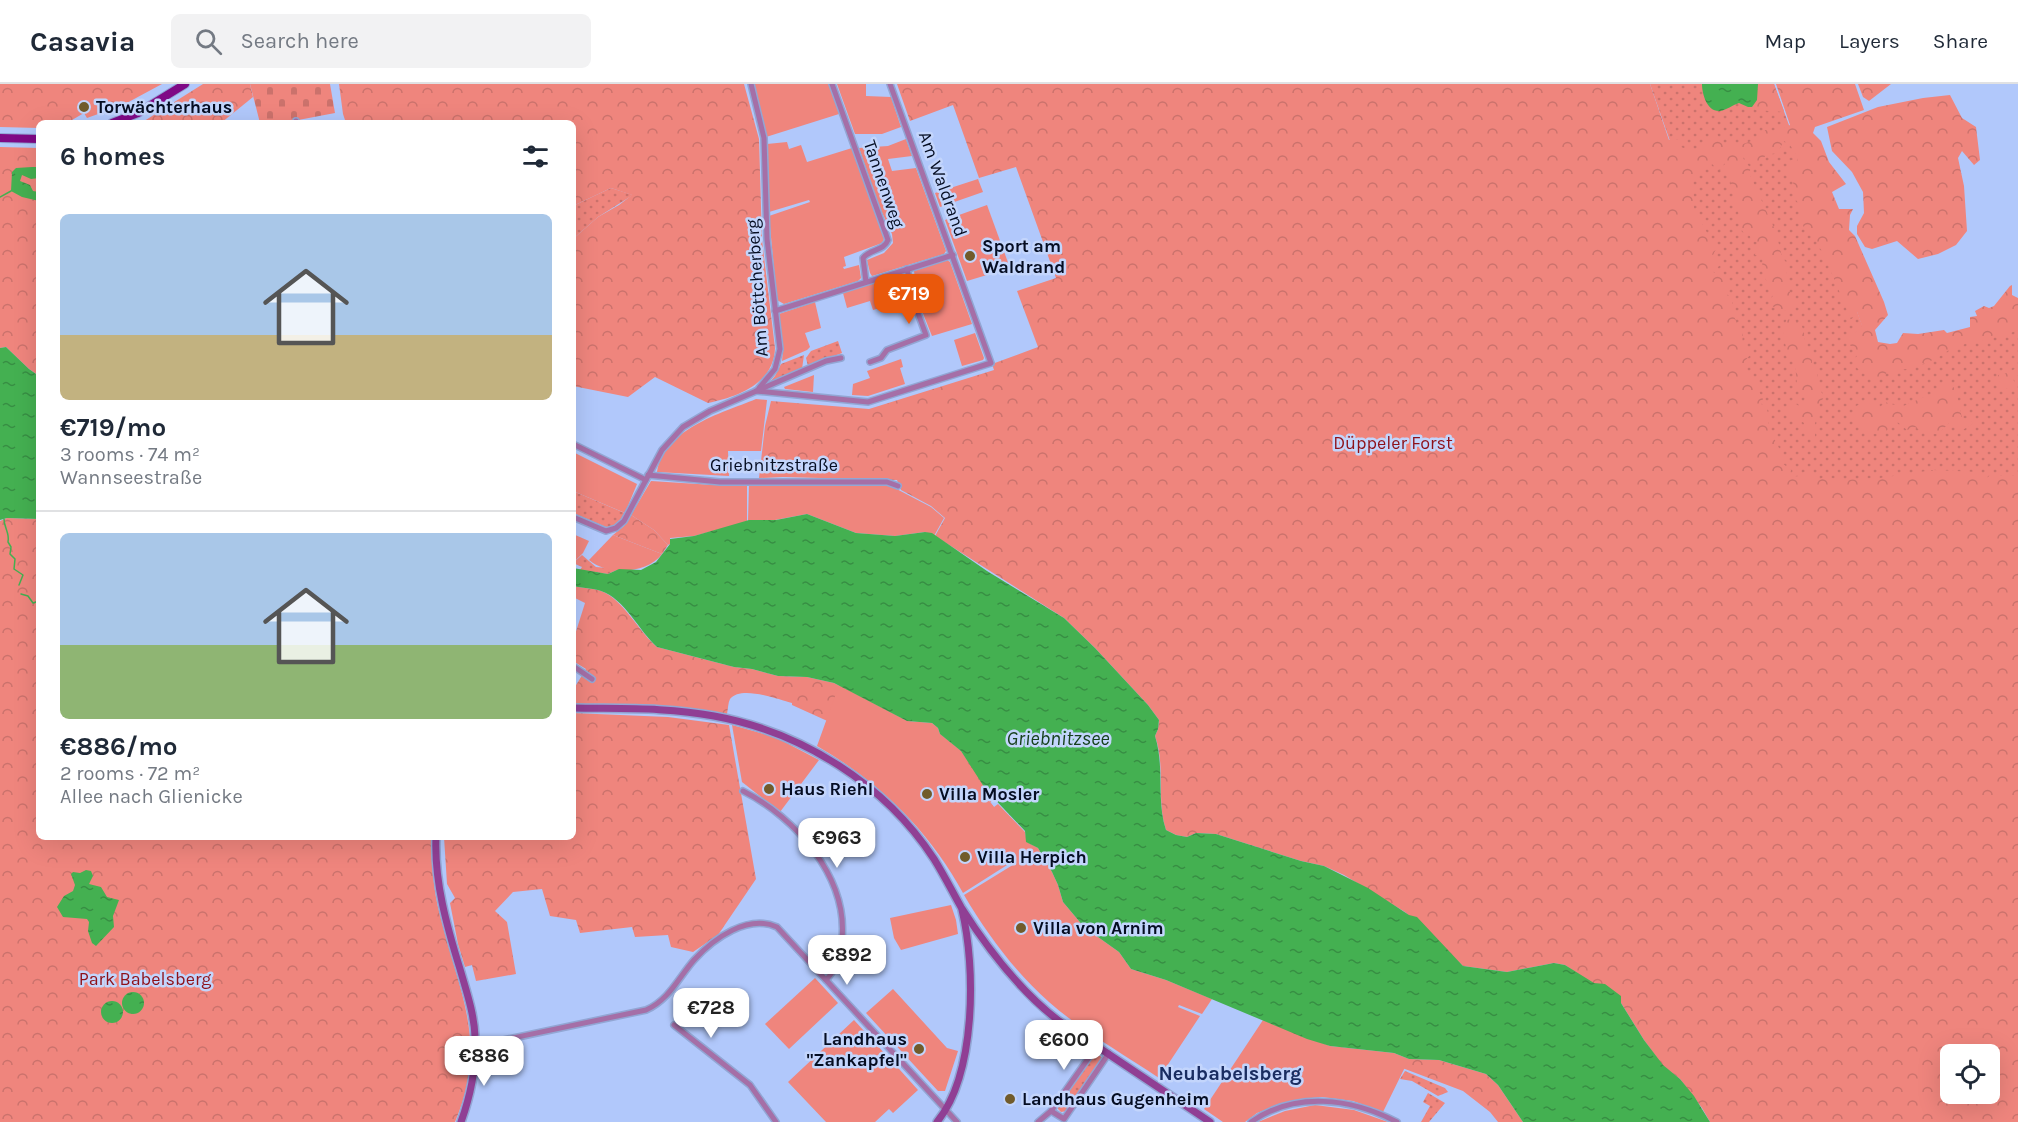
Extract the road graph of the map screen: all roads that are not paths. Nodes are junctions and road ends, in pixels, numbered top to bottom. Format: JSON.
{"nodes":[{"id":1,"x":185,"y":84,"type":"edge"},
{"id":2,"x":751,"y":84,"type":"edge"},
{"id":3,"x":832,"y":84,"type":"edge"},
{"id":4,"x":890,"y":84,"type":"edge"},
{"id":5,"x":120,"y":120,"type":"edge"},
{"id":6,"x":0,"y":138,"type":"edge"},
{"id":7,"x":36,"y":139,"type":"edge"},
{"id":8,"x":953,"y":255,"type":"junction"},
{"id":9,"x":907,"y":269,"type":"junction"},
{"id":10,"x":866,"y":282,"type":"junction"},
{"id":11,"x":775,"y":312,"type":"junction"},
{"id":12,"x":842,"y":358,"type":"dead end"},
{"id":13,"x":870,"y":362,"type":"dead end"},
{"id":14,"x":756,"y":391,"type":"junction"},
{"id":15,"x":576,"y":445,"type":"edge"},
{"id":16,"x":647,"y":477,"type":"junction"},
{"id":17,"x":898,"y":486,"type":"dead end"},
{"id":18,"x":576,"y":518,"type":"edge"},
{"id":19,"x":576,"y":668,"type":"edge"},
{"id":20,"x":592,"y":679,"type":"dead end"},
{"id":21,"x":576,"y":708,"type":"edge"},
{"id":22,"x":743,"y":791,"type":"dead end"},
{"id":23,"x":436,"y":840,"type":"edge"},
{"id":24,"x":961,"y":906,"type":"junction"},
{"id":25,"x":826,"y":980,"type":"junction"},
{"id":26,"x":674,"y":1025,"type":"dead end"},
{"id":27,"x":476,"y":1046,"type":"junction"},
{"id":28,"x":1097,"y":1046,"type":"junction"},
{"id":29,"x":1109,"y":1053,"type":"junction"},
{"id":30,"x":946,"y":1110,"type":"junction"},
{"id":31,"x":1051,"y":1111,"type":"junction"},
{"id":32,"x":774,"y":1121,"type":"edge"},
{"id":33,"x":461,"y":1122,"type":"edge"},
{"id":34,"x":937,"y":1122,"type":"edge"},
{"id":35,"x":957,"y":1122,"type":"edge"},
{"id":36,"x":1038,"y":1122,"type":"edge"},
{"id":37,"x":1210,"y":1122,"type":"edge"},
{"id":38,"x":1251,"y":1122,"type":"edge"},
{"id":39,"x":1396,"y":1122,"type":"edge"}],
"edges":[{"from":1,"to":5,"type":"main road"},
{"from":2,"to":11,"type":"street","name":"Am Böttcherberg"},
{"from":3,"to":10,"type":"street","name":"Tannenweg"},
{"from":4,"to":8,"type":"street","name":"Am Waldrand"},
{"from":6,"to":7,"type":"main road"},
{"from":8,"to":9,"type":"street"},
{"from":8,"to":14,"type":"street","name":"Am Waldrand"},
{"from":9,"to":10,"type":"street"},
{"from":9,"to":13,"type":"street"},
{"from":10,"to":11,"type":"street"},
{"from":11,"to":14,"type":"street","name":"Am Böttcherberg"},
{"from":12,"to":14,"type":"street","name":"Am Böttcherberg"},
{"from":14,"to":16,"type":"street"},
{"from":15,"to":16,"type":"street"},
{"from":16,"to":17,"type":"street","name":"Griebnitzstraße"},
{"from":16,"to":18,"type":"street"},
{"from":19,"to":20,"type":"street"},
{"from":21,"to":24,"type":"street"},
{"from":22,"to":25,"type":"street"},
{"from":23,"to":27,"type":"street"},
{"from":24,"to":28,"type":"street"},
{"from":24,"to":30,"type":"street"},
{"from":25,"to":27,"type":"street"},
{"from":25,"to":30,"type":"street"},
{"from":26,"to":32,"type":"street"},
{"from":27,"to":33,"type":"street"},
{"from":28,"to":29,"type":"street"},
{"from":28,"to":31,"type":"street"},
{"from":29,"to":31,"type":"street"},
{"from":29,"to":37,"type":"street"},
{"from":30,"to":34,"type":"street"},
{"from":30,"to":35,"type":"street"},
{"from":31,"to":36,"type":"street"},
{"from":38,"to":39,"type":"street"}]}
